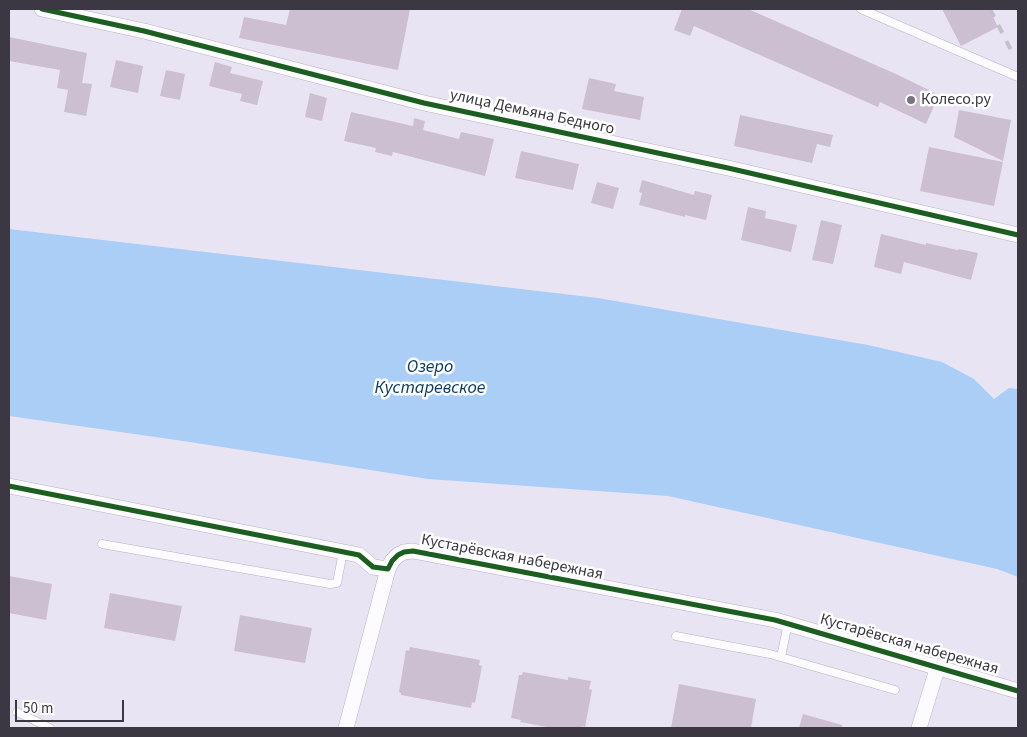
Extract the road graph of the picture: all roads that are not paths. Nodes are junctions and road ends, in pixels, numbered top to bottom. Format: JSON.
{"nodes":[{"id":1,"x":861,"y":9,"type":"edge"},
{"id":2,"x":51,"y":10,"type":"edge"},
{"id":3,"x":1018,"y":77,"type":"edge"},
{"id":4,"x":1018,"y":235,"type":"edge"},
{"id":5,"x":9,"y":486,"type":"edge"},
{"id":6,"x":102,"y":544,"type":"dead end"},
{"id":7,"x":343,"y":552,"type":"junction"},
{"id":8,"x":388,"y":569,"type":"junction"},
{"id":9,"x":788,"y":623,"type":"junction"},
{"id":10,"x":676,"y":636,"type":"dead end"},
{"id":11,"x":781,"y":657,"type":"junction"},
{"id":12,"x":938,"y":666,"type":"junction"},
{"id":13,"x":895,"y":690,"type":"dead end"},
{"id":14,"x":1018,"y":690,"type":"edge"},
{"id":15,"x":17,"y":712,"type":"dead end"},
{"id":16,"x":50,"y":728,"type":"edge"},
{"id":17,"x":346,"y":728,"type":"edge"},
{"id":18,"x":920,"y":728,"type":"edge"}],
"edges":[{"from":1,"to":3,"type":"lane"},
{"from":2,"to":4,"type":"street","name":"улица Демьяна Бедного"},
{"from":5,"to":7,"type":"street"},
{"from":6,"to":7,"type":"lane"},
{"from":7,"to":8,"type":"street"},
{"from":8,"to":9,"type":"street","name":"Кустарёвская набережная"},
{"from":8,"to":17,"type":"street"},
{"from":9,"to":11,"type":"lane"},
{"from":9,"to":12,"type":"street","name":"Кустарёвская набережная"},
{"from":10,"to":11,"type":"lane"},
{"from":11,"to":13,"type":"lane"},
{"from":12,"to":14,"type":"street","name":"Кустарёвская набережная"},
{"from":12,"to":18,"type":"street"},
{"from":15,"to":16,"type":"lane"}]}
